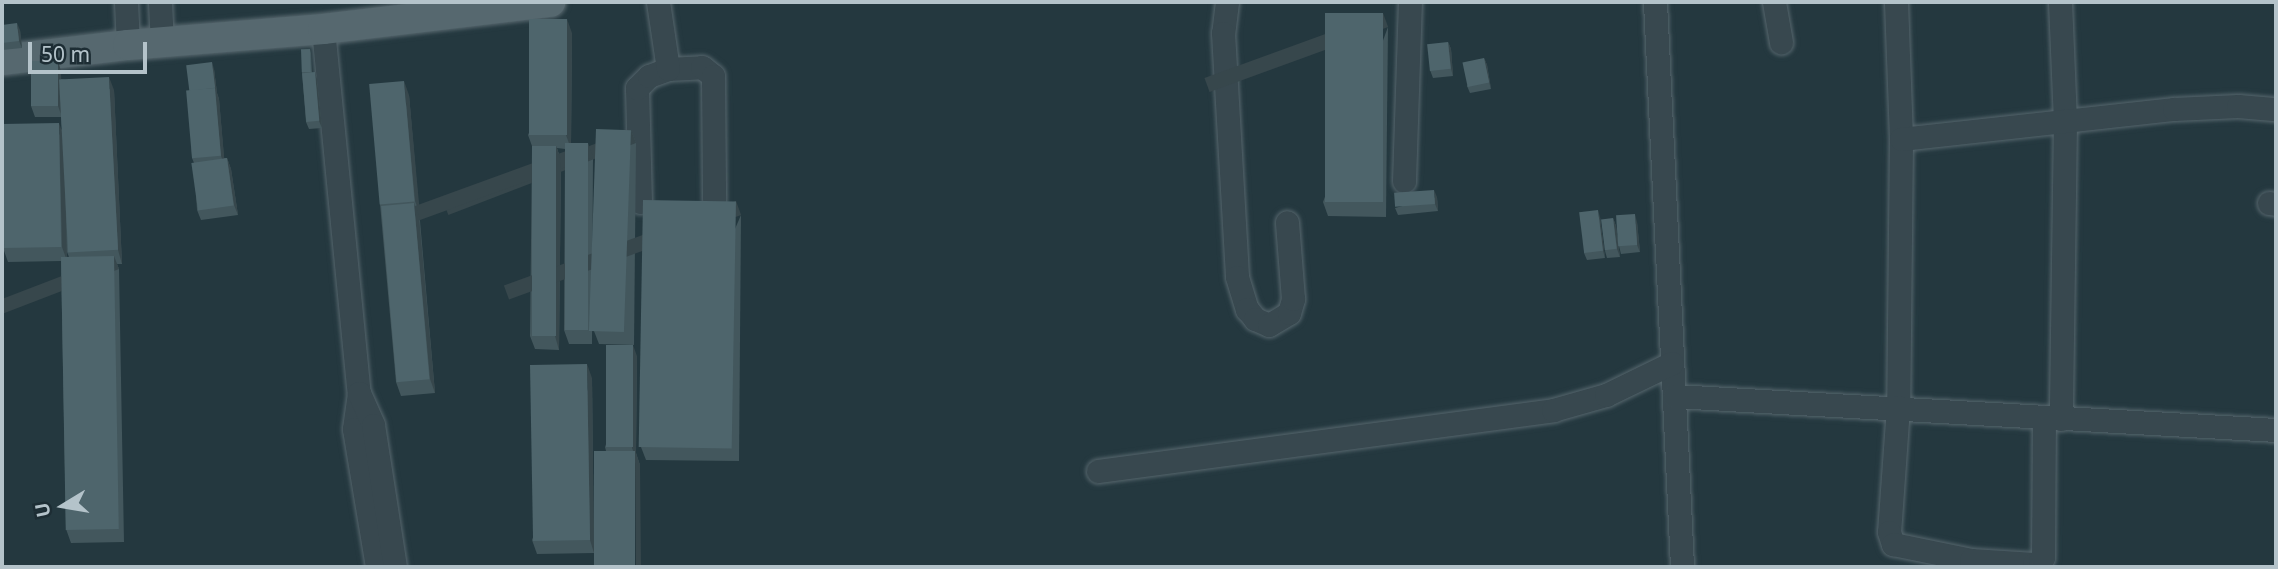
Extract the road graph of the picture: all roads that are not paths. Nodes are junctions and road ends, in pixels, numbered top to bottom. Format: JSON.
{"nodes":[{"id":1,"x":126,"y":2,"type":"edge"},
{"id":2,"x":160,"y":2,"type":"edge"},
{"id":3,"x":550,"y":2,"type":"edge"},
{"id":4,"x":658,"y":2,"type":"edge"},
{"id":5,"x":1227,"y":2,"type":"edge"},
{"id":6,"x":1410,"y":2,"type":"edge"},
{"id":7,"x":1655,"y":2,"type":"edge"},
{"id":8,"x":1774,"y":2,"type":"edge"},
{"id":9,"x":1896,"y":2,"type":"edge"},
{"id":10,"x":2060,"y":2,"type":"edge"},
{"id":11,"x":460,"y":7,"type":"edge"},
{"id":12,"x":323,"y":29,"type":"junction"},
{"id":13,"x":1781,"y":42,"type":"dead end"},
{"id":14,"x":162,"y":44,"type":"junction"},
{"id":15,"x":128,"y":45,"type":"junction"},
{"id":16,"x":2,"y":60,"type":"edge"},
{"id":17,"x":668,"y":69,"type":"junction"},
{"id":18,"x":2276,"y":109,"type":"edge"},
{"id":19,"x":2065,"y":120,"type":"junction"},
{"id":20,"x":1901,"y":139,"type":"junction"},
{"id":21,"x":1404,"y":181,"type":"dead end"},
{"id":22,"x":715,"y":199,"type":"edge"},
{"id":23,"x":640,"y":202,"type":"edge"},
{"id":24,"x":1287,"y":222,"type":"dead end"},
{"id":25,"x":1672,"y":363,"type":"junction"},
{"id":26,"x":1674,"y":397,"type":"junction"},
{"id":27,"x":1898,"y":407,"type":"junction"},
{"id":28,"x":2053,"y":419,"type":"junction"},
{"id":29,"x":2276,"y":429,"type":"edge"},
{"id":30,"x":1098,"y":471,"type":"dead end"},
{"id":31,"x":385,"y":564,"type":"edge"},
{"id":32,"x":1682,"y":567,"type":"edge"}],
"edges":[{"from":1,"to":15,"type":"street"},
{"from":2,"to":14,"type":"street"},
{"from":3,"to":11,"type":"main road"},
{"from":4,"to":17,"type":"street"},
{"from":5,"to":24,"type":"street"},
{"from":6,"to":21,"type":"street"},
{"from":7,"to":25,"type":"street"},
{"from":8,"to":13,"type":"street"},
{"from":9,"to":20,"type":"street"},
{"from":10,"to":19,"type":"street"},
{"from":11,"to":12,"type":"main road"},
{"from":12,"to":14,"type":"main road"},
{"from":12,"to":31,"type":"street"},
{"from":14,"to":15,"type":"main road"},
{"from":15,"to":16,"type":"main road"},
{"from":17,"to":22,"type":"street"},
{"from":17,"to":23,"type":"street"},
{"from":18,"to":19,"type":"street"},
{"from":19,"to":20,"type":"street"},
{"from":19,"to":28,"type":"street"},
{"from":20,"to":27,"type":"street"},
{"from":25,"to":26,"type":"street"},
{"from":25,"to":30,"type":"street"},
{"from":26,"to":27,"type":"street"},
{"from":26,"to":32,"type":"street"},
{"from":27,"to":28,"type":"street"},
{"from":27,"to":28,"type":"street"},
{"from":28,"to":29,"type":"street"}]}
